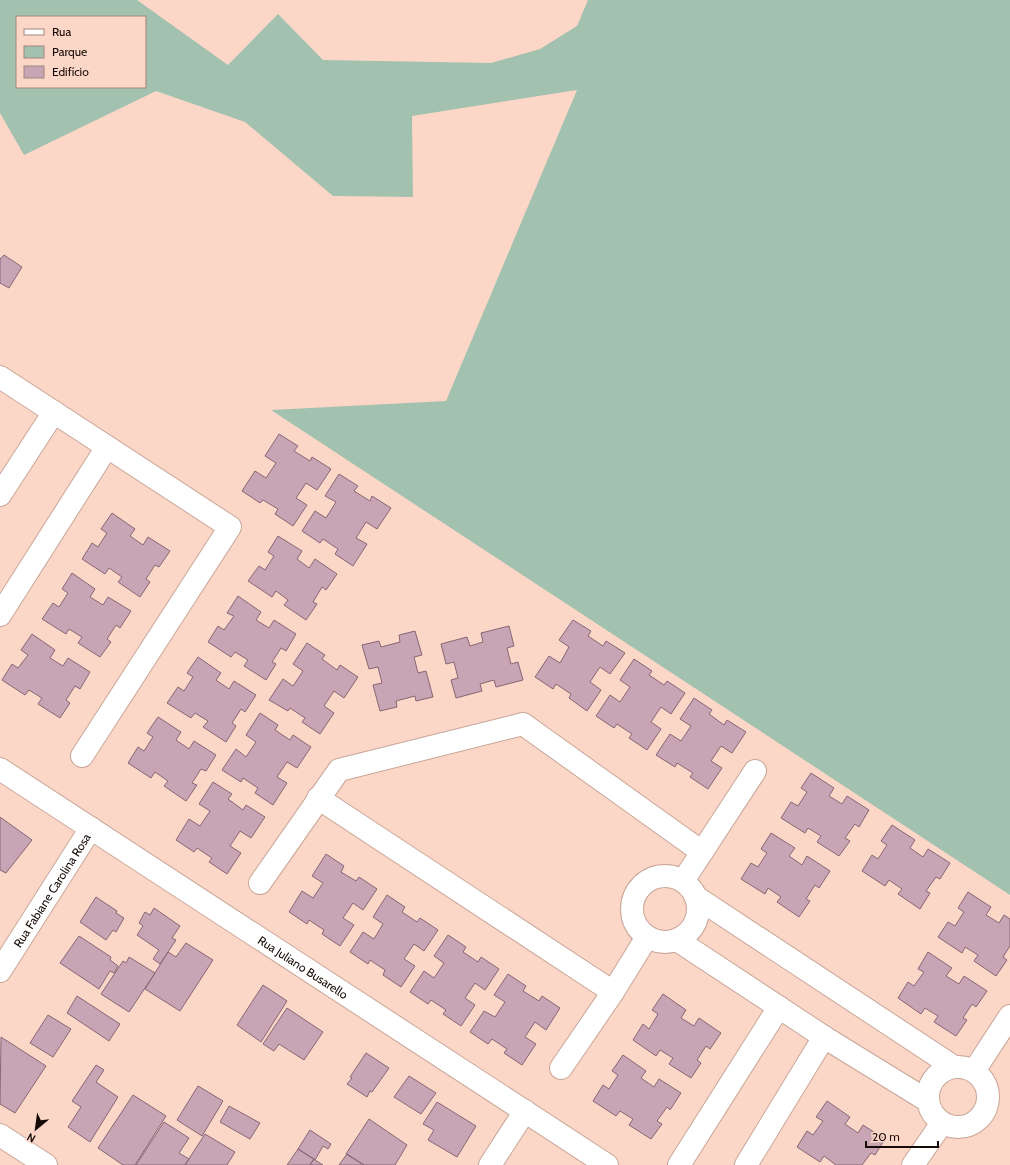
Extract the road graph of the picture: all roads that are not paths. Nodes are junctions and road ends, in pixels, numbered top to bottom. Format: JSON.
{"nodes":[{"id":1,"x":0,"y":377,"type":"edge"},
{"id":2,"x":54,"y":412,"type":"junction"},
{"id":3,"x":107,"y":447,"type":"junction"},
{"id":4,"x":0,"y":495,"type":"edge"},
{"id":5,"x":0,"y":615,"type":"edge"},
{"id":6,"x":82,"y":756,"type":"dead end"},
{"id":7,"x":0,"y":769,"type":"edge"},
{"id":8,"x":755,"y":771,"type":"dead end"},
{"id":9,"x":318,"y":798,"type":"junction"},
{"id":10,"x":91,"y":828,"type":"junction"},
{"id":11,"x":702,"y":852,"type":"junction"},
{"id":12,"x":260,"y":883,"type":"dead end"},
{"id":13,"x":689,"y":889,"type":"junction"},
{"id":14,"x":647,"y":937,"type":"junction"},
{"id":15,"x":677,"y":940,"type":"junction"},
{"id":16,"x":0,"y":971,"type":"edge"},
{"id":17,"x":613,"y":992,"type":"junction"},
{"id":18,"x":778,"y":1007,"type":"junction"},
{"id":19,"x":1009,"y":1022,"type":"edge"},
{"id":20,"x":824,"y":1037,"type":"junction"},
{"id":21,"x":561,"y":1068,"type":"dead end"},
{"id":22,"x":964,"y":1069,"type":"junction"},
{"id":23,"x":928,"y":1100,"type":"junction"},
{"id":24,"x":525,"y":1112,"type":"junction"},
{"id":25,"x":942,"y":1123,"type":"junction"},
{"id":26,"x":0,"y":1135,"type":"edge"},
{"id":27,"x":46,"y":1165,"type":"edge"},
{"id":28,"x":490,"y":1165,"type":"edge"},
{"id":29,"x":607,"y":1165,"type":"edge"},
{"id":30,"x":679,"y":1165,"type":"edge"},
{"id":31,"x":746,"y":1165,"type":"edge"},
{"id":32,"x":913,"y":1165,"type":"edge"}],
"edges":[{"from":1,"to":2,"type":"street"},
{"from":2,"to":3,"type":"street"},
{"from":2,"to":4,"type":"street"},
{"from":3,"to":5,"type":"street"},
{"from":3,"to":6,"type":"street"},
{"from":7,"to":10,"type":"street","name":"Rua Juliano Busarello"},
{"from":8,"to":11,"type":"street"},
{"from":9,"to":11,"type":"street"},
{"from":9,"to":12,"type":"street"},
{"from":9,"to":17,"type":"street"},
{"from":10,"to":16,"type":"street","name":"Rua Fabiane Carolina Rosa"},
{"from":10,"to":24,"type":"street","name":"Rua Juliano Busarello"},
{"from":11,"to":13,"type":"street"},
{"from":13,"to":14,"type":"street"},
{"from":13,"to":15,"type":"street"},
{"from":13,"to":22,"type":"street"},
{"from":14,"to":15,"type":"street"},
{"from":14,"to":17,"type":"street"},
{"from":15,"to":18,"type":"street"},
{"from":17,"to":21,"type":"street"},
{"from":18,"to":20,"type":"street"},
{"from":18,"to":30,"type":"street"},
{"from":19,"to":22,"type":"street"},
{"from":20,"to":23,"type":"street"},
{"from":20,"to":31,"type":"street"},
{"from":22,"to":23,"type":"street"},
{"from":22,"to":25,"type":"street"},
{"from":23,"to":25,"type":"street"},
{"from":24,"to":28,"type":"street"},
{"from":24,"to":29,"type":"street","name":"Rua Juliano Busarello"},
{"from":25,"to":32,"type":"street"},
{"from":26,"to":27,"type":"street"}]}
